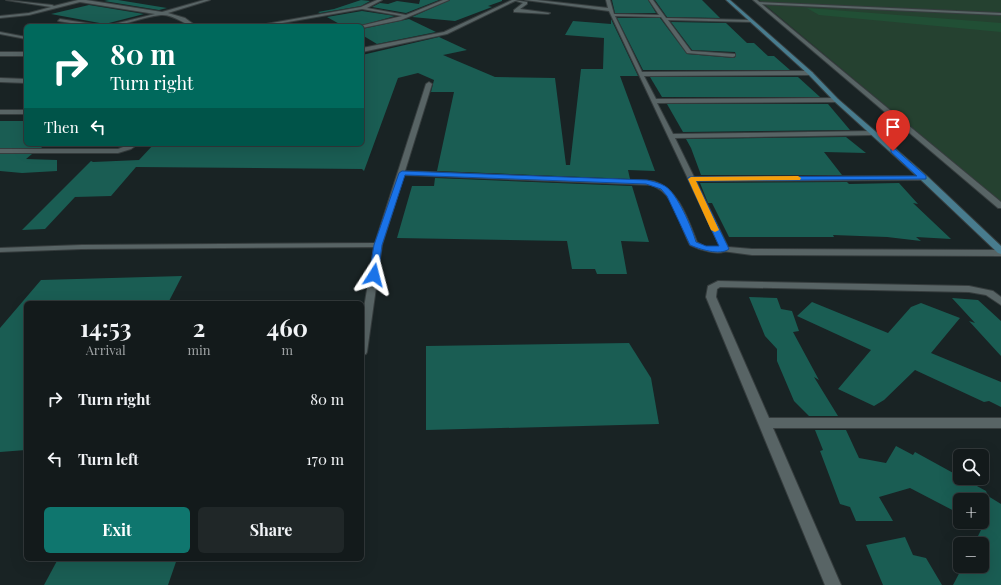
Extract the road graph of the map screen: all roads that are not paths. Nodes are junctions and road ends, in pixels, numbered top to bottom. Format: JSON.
{"nodes":[{"id":1,"x":8,"y":0,"type":"edge"},
{"id":2,"x":208,"y":0,"type":"edge"},
{"id":3,"x":380,"y":0,"type":"edge"},
{"id":4,"x":447,"y":0,"type":"edge"},
{"id":5,"x":515,"y":0,"type":"edge"},
{"id":6,"x":527,"y":0,"type":"edge"},
{"id":7,"x":608,"y":0,"type":"edge"},
{"id":8,"x":651,"y":0,"type":"edge"},
{"id":9,"x":728,"y":0,"type":"edge"},
{"id":10,"x":82,"y":1,"type":"edge"},
{"id":11,"x":756,"y":1,"type":"edge"},
{"id":12,"x":57,"y":7,"type":"junction"},
{"id":13,"x":362,"y":8,"type":"junction"},
{"id":14,"x":548,"y":13,"type":"dead end"},
{"id":15,"x":611,"y":13,"type":"junction"},
{"id":16,"x":161,"y":14,"type":"junction"},
{"id":17,"x":1001,"y":14,"type":"edge"},
{"id":18,"x":408,"y":16,"type":"junction"},
{"id":19,"x":663,"y":17,"type":"junction"},
{"id":20,"x":0,"y":18,"type":"edge"},
{"id":21,"x":60,"y":20,"type":"dead end"},
{"id":22,"x":751,"y":20,"type":"junction"},
{"id":23,"x":86,"y":24,"type":"edge"},
{"id":24,"x":117,"y":24,"type":"edge"},
{"id":25,"x":191,"y":24,"type":"edge"},
{"id":26,"x":269,"y":24,"type":"edge"},
{"id":27,"x":364,"y":27,"type":"edge"},
{"id":28,"x":0,"y":33,"type":"edge"},
{"id":29,"x":24,"y":38,"type":"edge"},
{"id":30,"x":364,"y":50,"type":"edge"},
{"id":31,"x":24,"y":51,"type":"edge"},
{"id":32,"x":0,"y":54,"type":"edge"},
{"id":33,"x":14,"y":54,"type":"junction"},
{"id":34,"x":24,"y":54,"type":"edge"},
{"id":35,"x":733,"y":54,"type":"dead end"},
{"id":36,"x":810,"y":73,"type":"junction"},
{"id":37,"x":640,"y":74,"type":"junction"},
{"id":38,"x":0,"y":80,"type":"edge"},
{"id":39,"x":24,"y":81,"type":"edge"},
{"id":40,"x":429,"y":84,"type":"dead end"},
{"id":41,"x":836,"y":100,"type":"junction"},
{"id":42,"x":654,"y":102,"type":"junction"},
{"id":43,"x":0,"y":112,"type":"edge"},
{"id":44,"x":24,"y":112,"type":"edge"},
{"id":45,"x":873,"y":133,"type":"junction"},
{"id":46,"x":672,"y":136,"type":"junction"},
{"id":47,"x":53,"y":146,"type":"edge"},
{"id":48,"x":132,"y":146,"type":"edge"},
{"id":49,"x":47,"y":150,"type":"junction"},
{"id":50,"x":0,"y":151,"type":"edge"},
{"id":51,"x":402,"y":173,"type":"junction"},
{"id":52,"x":924,"y":178,"type":"junction"},
{"id":53,"x":691,"y":179,"type":"junction"},
{"id":54,"x":1001,"y":206,"type":"edge"},
{"id":55,"x":378,"y":245,"type":"junction"},
{"id":56,"x":725,"y":249,"type":"junction"},
{"id":57,"x":0,"y":250,"type":"edge"},
{"id":58,"x":1001,"y":252,"type":"edge"},
{"id":59,"x":1001,"y":302,"type":"edge"},
{"id":60,"x":364,"y":339,"type":"edge"},
{"id":61,"x":764,"y":422,"type":"junction"},
{"id":62,"x":1001,"y":423,"type":"edge"},
{"id":63,"x":833,"y":585,"type":"edge"}],
"edges":[{"from":1,"to":12,"type":"street"},
{"from":2,"to":16,"type":"street"},
{"from":3,"to":13,"type":"street"},
{"from":4,"to":18,"type":"street"},
{"from":5,"to":14,"type":"lane"},
{"from":5,"to":30,"type":"street"},
{"from":6,"to":15,"type":"street"},
{"from":7,"to":15,"type":"street"},
{"from":8,"to":19,"type":"street"},
{"from":9,"to":22,"type":"street"},
{"from":10,"to":12,"type":"street"},
{"from":10,"to":16,"type":"street"},
{"from":11,"to":17,"type":"lane"},
{"from":11,"to":54,"type":"street"},
{"from":12,"to":20,"type":"street"},
{"from":13,"to":18,"type":"street"},
{"from":13,"to":26,"type":"street"},
{"from":15,"to":19,"type":"street"},
{"from":15,"to":37,"type":"street"},
{"from":16,"to":24,"type":"street"},
{"from":16,"to":25,"type":"street"},
{"from":18,"to":27,"type":"street"},
{"from":19,"to":22,"type":"street"},
{"from":19,"to":35,"type":"street"},
{"from":21,"to":23,"type":"street"},
{"from":22,"to":36,"type":"street"},
{"from":28,"to":29,"type":"street"},
{"from":31,"to":33,"type":"street"},
{"from":32,"to":33,"type":"street"},
{"from":33,"to":34,"type":"street"},
{"from":36,"to":37,"type":"street"},
{"from":36,"to":41,"type":"street"},
{"from":37,"to":42,"type":"street"},
{"from":38,"to":39,"type":"street"},
{"from":40,"to":51,"type":"lane"},
{"from":41,"to":42,"type":"street"},
{"from":41,"to":45,"type":"street"},
{"from":42,"to":46,"type":"street"},
{"from":43,"to":44,"type":"street"},
{"from":45,"to":46,"type":"street"},
{"from":45,"to":52,"type":"street"},
{"from":46,"to":53,"type":"street"},
{"from":47,"to":49,"type":"lane"},
{"from":48,"to":49,"type":"lane"},
{"from":49,"to":50,"type":"lane"},
{"from":51,"to":55,"type":"lane"},
{"from":51,"to":56,"type":"lane"},
{"from":52,"to":53,"type":"street"},
{"from":52,"to":58,"type":"street"},
{"from":53,"to":56,"type":"street"},
{"from":55,"to":57,"type":"lane"},
{"from":55,"to":60,"type":"lane"},
{"from":56,"to":58,"type":"street"},
{"from":59,"to":61,"type":"street"},
{"from":61,"to":62,"type":"street"},
{"from":61,"to":63,"type":"street"}]}
